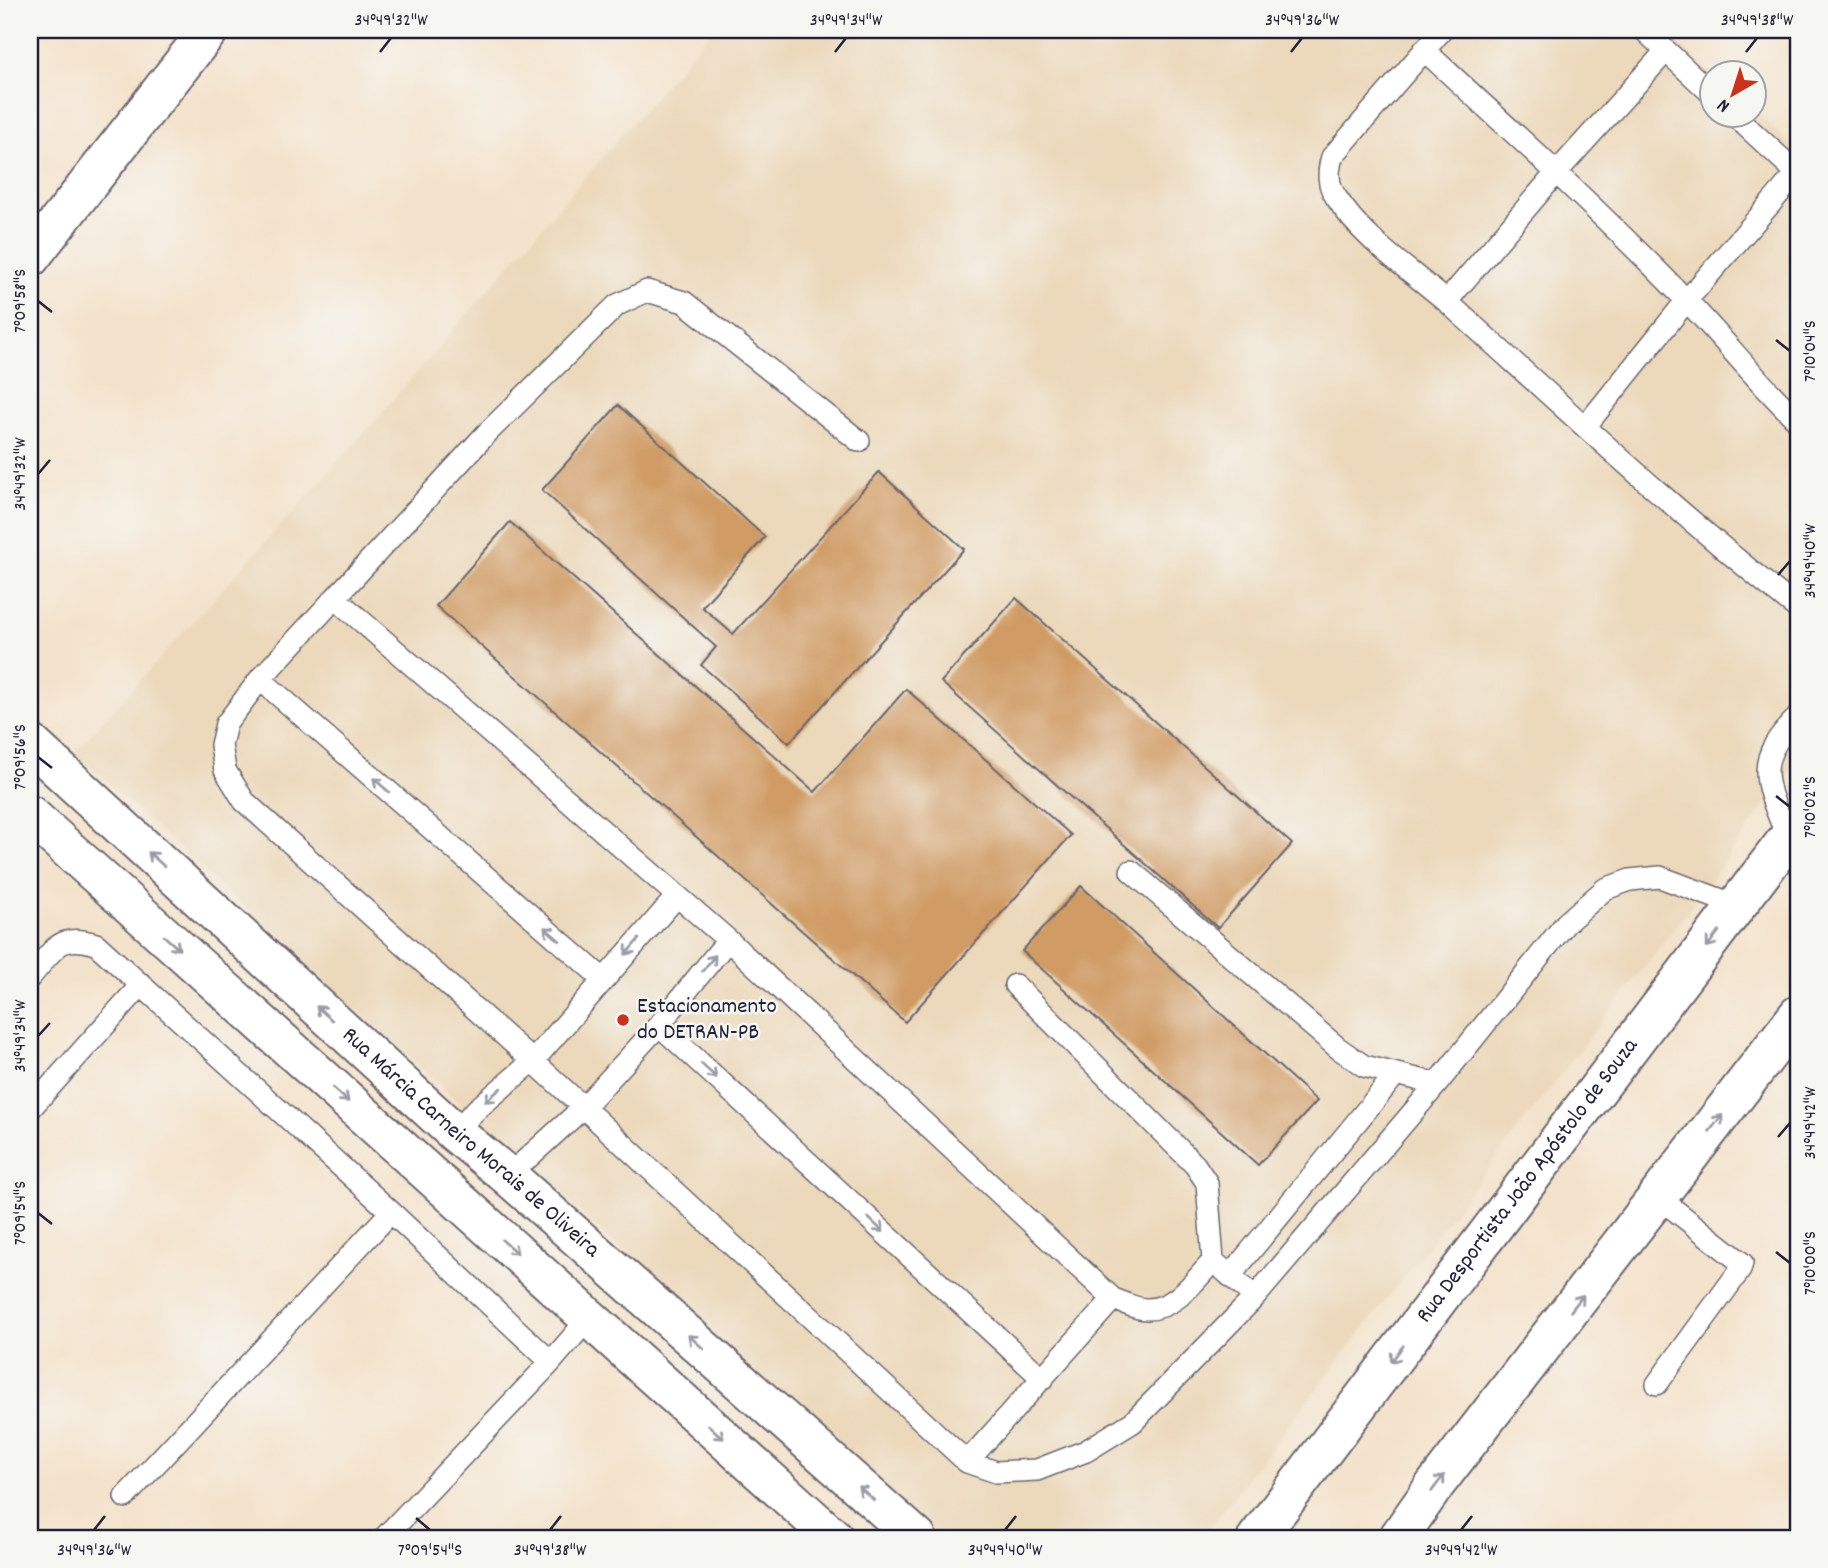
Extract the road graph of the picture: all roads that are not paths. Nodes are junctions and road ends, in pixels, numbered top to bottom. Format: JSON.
{"nodes":[{"id":1,"x":209,"y":30,"type":"edge"},
{"id":2,"x":1442,"y":30,"type":"edge"},
{"id":3,"x":1644,"y":30,"type":"edge"},
{"id":4,"x":1424,"y":50,"type":"junction"},
{"id":5,"x":1666,"y":51,"type":"junction"},
{"id":6,"x":1699,"y":81,"type":"edge"},
{"id":7,"x":1750,"y":130,"type":"edge"},
{"id":8,"x":1557,"y":172,"type":"junction"},
{"id":9,"x":1798,"y":174,"type":"edge"},
{"id":10,"x":30,"y":258,"type":"edge"},
{"id":11,"x":1687,"y":300,"type":"junction"},
{"id":12,"x":1447,"y":301,"type":"junction"},
{"id":13,"x":1798,"y":421,"type":"edge"},
{"id":14,"x":1585,"y":427,"type":"junction"},
{"id":15,"x":859,"y":441,"type":"dead end"},
{"id":16,"x":335,"y":598,"type":"junction"},
{"id":17,"x":1798,"y":609,"type":"edge"},
{"id":18,"x":260,"y":679,"type":"junction"},
{"id":19,"x":1798,"y":717,"type":"edge"},
{"id":20,"x":30,"y":743,"type":"edge"},
{"id":21,"x":30,"y":816,"type":"edge"},
{"id":22,"x":1793,"y":832,"type":"edge"},
{"id":23,"x":1131,"y":871,"type":"dead end"},
{"id":24,"x":677,"y":896,"type":"junction"},
{"id":25,"x":1738,"y":906,"type":"junction"},
{"id":26,"x":728,"y":940,"type":"junction"},
{"id":27,"x":30,"y":977,"type":"edge"},
{"id":28,"x":603,"y":979,"type":"junction"},
{"id":29,"x":142,"y":984,"type":"junction"},
{"id":30,"x":1016,"y":985,"type":"dead end"},
{"id":31,"x":1798,"y":1016,"type":"edge"},
{"id":32,"x":659,"y":1025,"type":"junction"},
{"id":33,"x":534,"y":1060,"type":"junction"},
{"id":34,"x":1396,"y":1074,"type":"junction"},
{"id":35,"x":1437,"y":1084,"type":"junction"},
{"id":36,"x":584,"y":1107,"type":"junction"},
{"id":37,"x":30,"y":1109,"type":"edge"},
{"id":38,"x":454,"y":1132,"type":"junction"},
{"id":39,"x":508,"y":1176,"type":"junction"},
{"id":40,"x":1658,"y":1197,"type":"junction"},
{"id":41,"x":391,"y":1212,"type":"junction"},
{"id":42,"x":1213,"y":1261,"type":"junction"},
{"id":43,"x":1230,"y":1276,"type":"junction"},
{"id":44,"x":1255,"y":1297,"type":"junction"},
{"id":45,"x":1113,"y":1299,"type":"junction"},
{"id":46,"x":589,"y":1318,"type":"junction"},
{"id":47,"x":551,"y":1362,"type":"junction"},
{"id":48,"x":1043,"y":1379,"type":"junction"},
{"id":49,"x":1657,"y":1384,"type":"dead end"},
{"id":50,"x":967,"y":1462,"type":"junction"},
{"id":51,"x":125,"y":1497,"type":"dead end"},
{"id":52,"x":384,"y":1538,"type":"edge"},
{"id":53,"x":834,"y":1538,"type":"edge"},
{"id":54,"x":917,"y":1538,"type":"edge"},
{"id":55,"x":1257,"y":1538,"type":"edge"},
{"id":56,"x":1398,"y":1538,"type":"edge"}],
"edges":[{"from":1,"to":10,"type":"street"},
{"from":2,"to":4,"type":"lane"},
{"from":3,"to":5,"type":"lane"},
{"from":4,"to":8,"type":"lane"},
{"from":4,"to":12,"type":"lane"},
{"from":5,"to":6,"type":"lane"},
{"from":5,"to":8,"type":"lane"},
{"from":7,"to":9,"type":"lane"},
{"from":8,"to":11,"type":"lane"},
{"from":8,"to":12,"type":"lane"},
{"from":9,"to":11,"type":"lane"},
{"from":11,"to":13,"type":"lane"},
{"from":11,"to":14,"type":"lane"},
{"from":12,"to":14,"type":"lane"},
{"from":14,"to":17,"type":"lane"},
{"from":15,"to":16,"type":"lane"},
{"from":16,"to":18,"type":"lane"},
{"from":16,"to":24,"type":"lane"},
{"from":28,"to":18,"type":"lane","one_way":true},
{"from":18,"to":33,"type":"lane"},
{"from":19,"to":22,"type":"lane"},
{"from":38,"to":20,"type":"street","name":"Rua Márcia Carneiro Morais de Oliveira","one_way":true},
{"from":21,"to":46,"type":"street","one_way":true},
{"from":22,"to":25,"type":"street","name":"Rua Desportista João Apóstolo de Souza"},
{"from":23,"to":34,"type":"lane"},
{"from":24,"to":26,"type":"lane"},
{"from":24,"to":28,"type":"lane","one_way":true},
{"from":25,"to":35,"type":"lane"},
{"from":25,"to":55,"type":"street","name":"Rua Desportista João Apóstolo de Souza","one_way":true},
{"from":32,"to":26,"type":"lane","one_way":true},
{"from":26,"to":45,"type":"lane"},
{"from":27,"to":29,"type":"lane"},
{"from":28,"to":33,"type":"lane"},
{"from":29,"to":37,"type":"lane"},
{"from":29,"to":41,"type":"lane"},
{"from":30,"to":42,"type":"lane"},
{"from":40,"to":31,"type":"street","one_way":true},
{"from":32,"to":36,"type":"lane"},
{"from":32,"to":48,"type":"lane","one_way":true},
{"from":33,"to":36,"type":"lane"},
{"from":33,"to":38,"type":"lane","one_way":true},
{"from":34,"to":35,"type":"lane"},
{"from":34,"to":43,"type":"lane"},
{"from":35,"to":44,"type":"lane"},
{"from":36,"to":39,"type":"lane"},
{"from":36,"to":50,"type":"lane"},
{"from":38,"to":39,"type":"street","name":"Rua Márcia Carneiro Morais de Oliveira"},
{"from":54,"to":39,"type":"street","name":"Rua Márcia Carneiro Morais de Oliveira","one_way":true},
{"from":40,"to":49,"type":"lane"},
{"from":56,"to":40,"type":"street","one_way":true},
{"from":41,"to":47,"type":"lane"},
{"from":41,"to":51,"type":"lane"},
{"from":42,"to":43,"type":"lane"},
{"from":42,"to":45,"type":"lane"},
{"from":43,"to":44,"type":"lane"},
{"from":44,"to":50,"type":"lane"},
{"from":45,"to":48,"type":"lane"},
{"from":46,"to":47,"type":"lane"},
{"from":46,"to":53,"type":"street","one_way":true},
{"from":47,"to":52,"type":"lane"},
{"from":48,"to":50,"type":"lane"}]}
